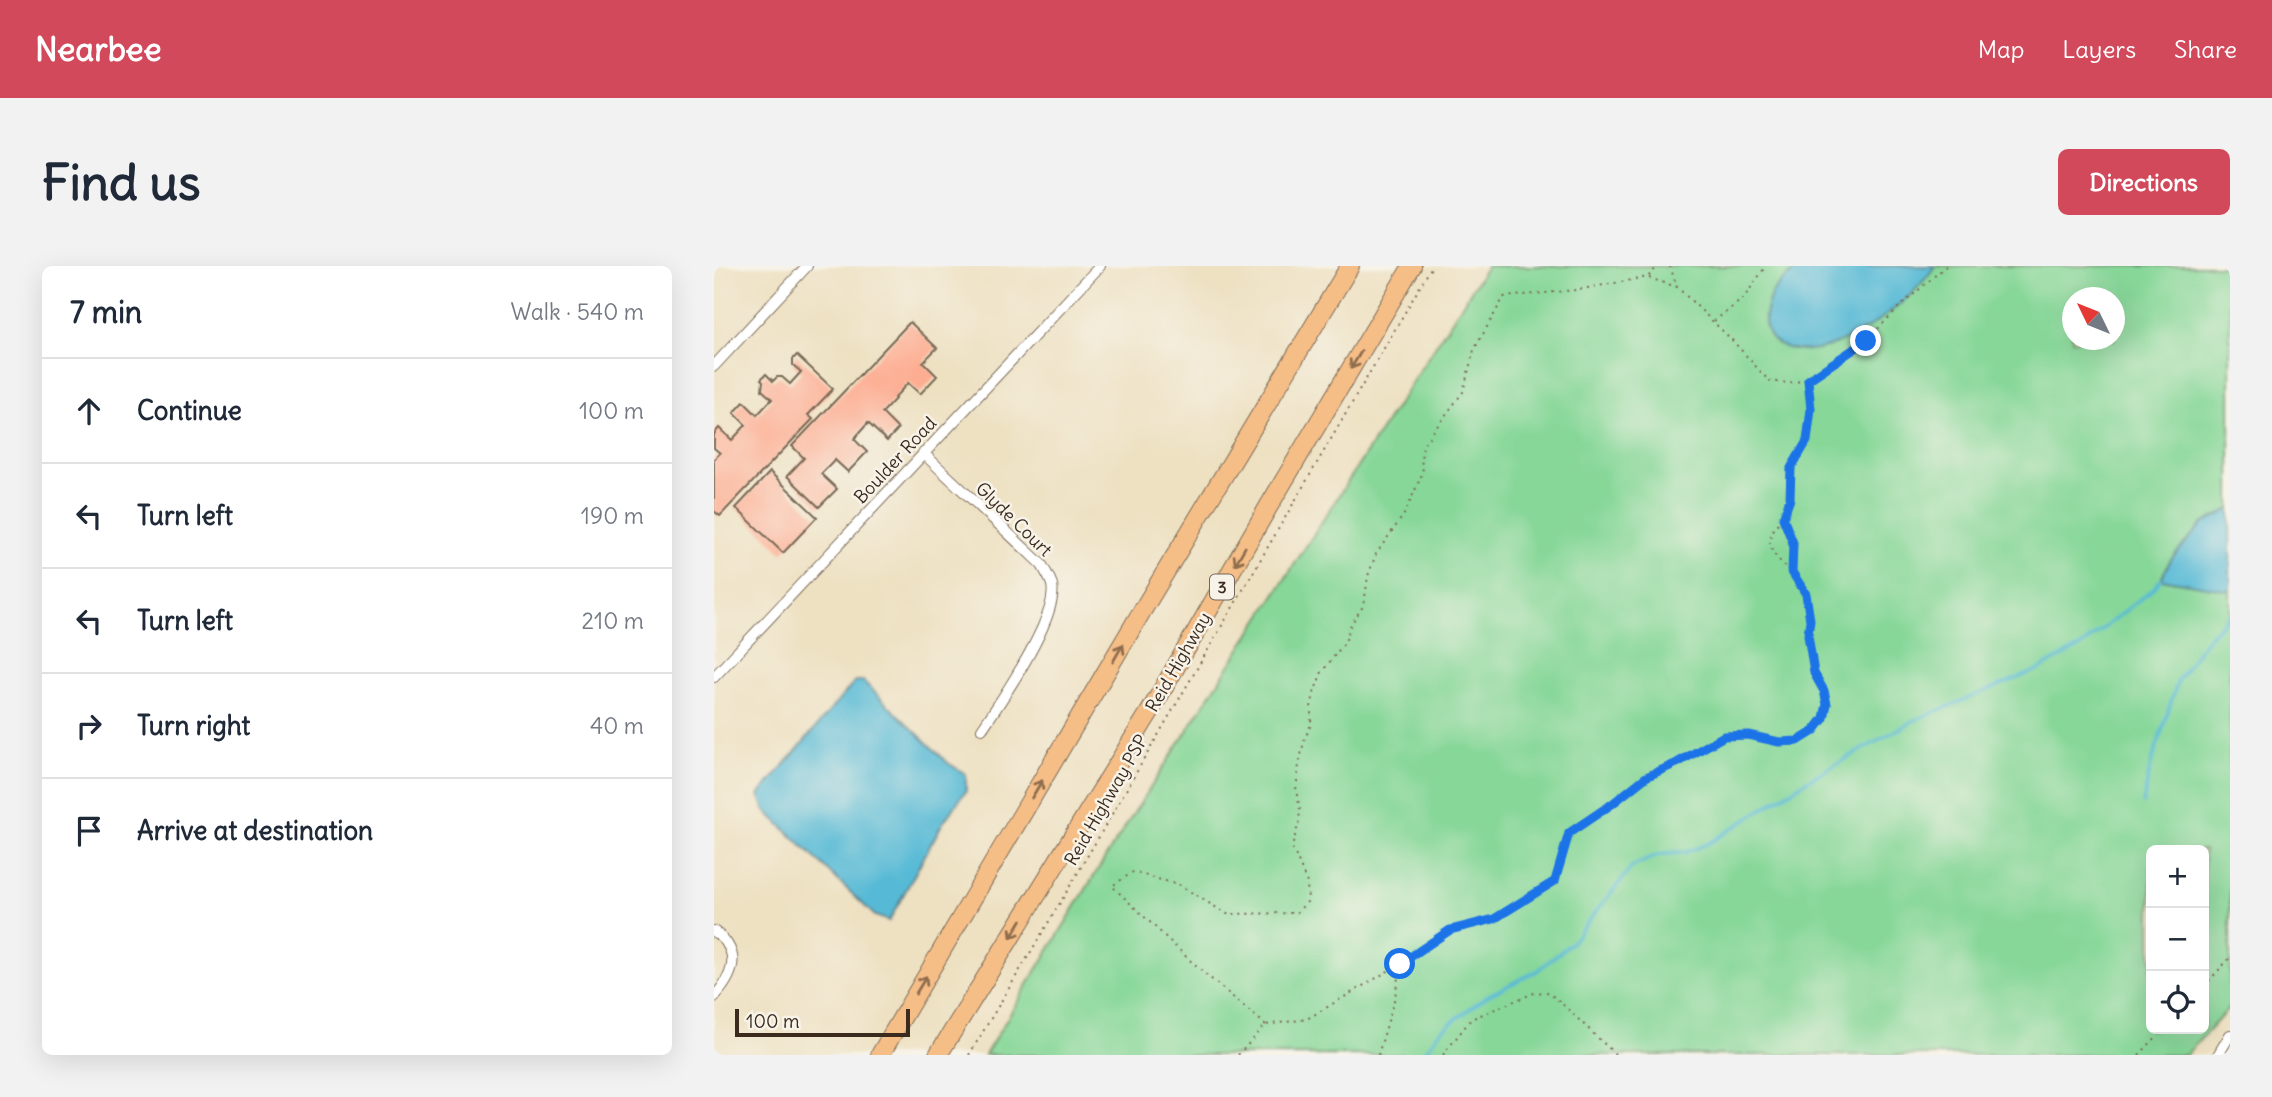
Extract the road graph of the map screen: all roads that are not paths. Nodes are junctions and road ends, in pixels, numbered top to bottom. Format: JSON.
{"nodes":[{"id":1,"x":807,"y":266,"type":"edge"},
{"id":2,"x":1100,"y":266,"type":"edge"},
{"id":3,"x":1339,"y":266,"type":"edge"},
{"id":4,"x":1350,"y":266,"type":"edge"},
{"id":5,"x":1413,"y":266,"type":"edge"},
{"id":6,"x":714,"y":366,"type":"edge"},
{"id":7,"x":923,"y":453,"type":"junction"},
{"id":8,"x":1142,"y":611,"type":"junction"},
{"id":9,"x":714,"y":677,"type":"edge"},
{"id":10,"x":982,"y":729,"type":"dead end"},
{"id":11,"x":714,"y":931,"type":"edge"},
{"id":12,"x":714,"y":997,"type":"edge"},
{"id":13,"x":2230,"y":1035,"type":"edge"},
{"id":14,"x":881,"y":1051,"type":"edge"},
{"id":15,"x":2230,"y":1052,"type":"edge"},
{"id":16,"x":938,"y":1055,"type":"edge"},
{"id":17,"x":2218,"y":1055,"type":"edge"},
{"id":18,"x":2225,"y":1055,"type":"edge"}],
"edges":[{"from":1,"to":6,"type":"street"},
{"from":2,"to":7,"type":"street","name":"Boulder Road"},
{"from":3,"to":8,"type":"highway"},
{"from":4,"to":8,"type":"highway"},
{"from":5,"to":16,"type":"highway","name":"Reid Highway","number":"3","one_way":true},
{"from":7,"to":9,"type":"street","name":"Boulder Road"},
{"from":7,"to":10,"type":"street","name":"Glyde Court"},
{"from":14,"to":8,"type":"highway","one_way":true},
{"from":11,"to":12,"type":"street"},
{"from":13,"to":17,"type":"street"},
{"from":15,"to":18,"type":"street"}]}
